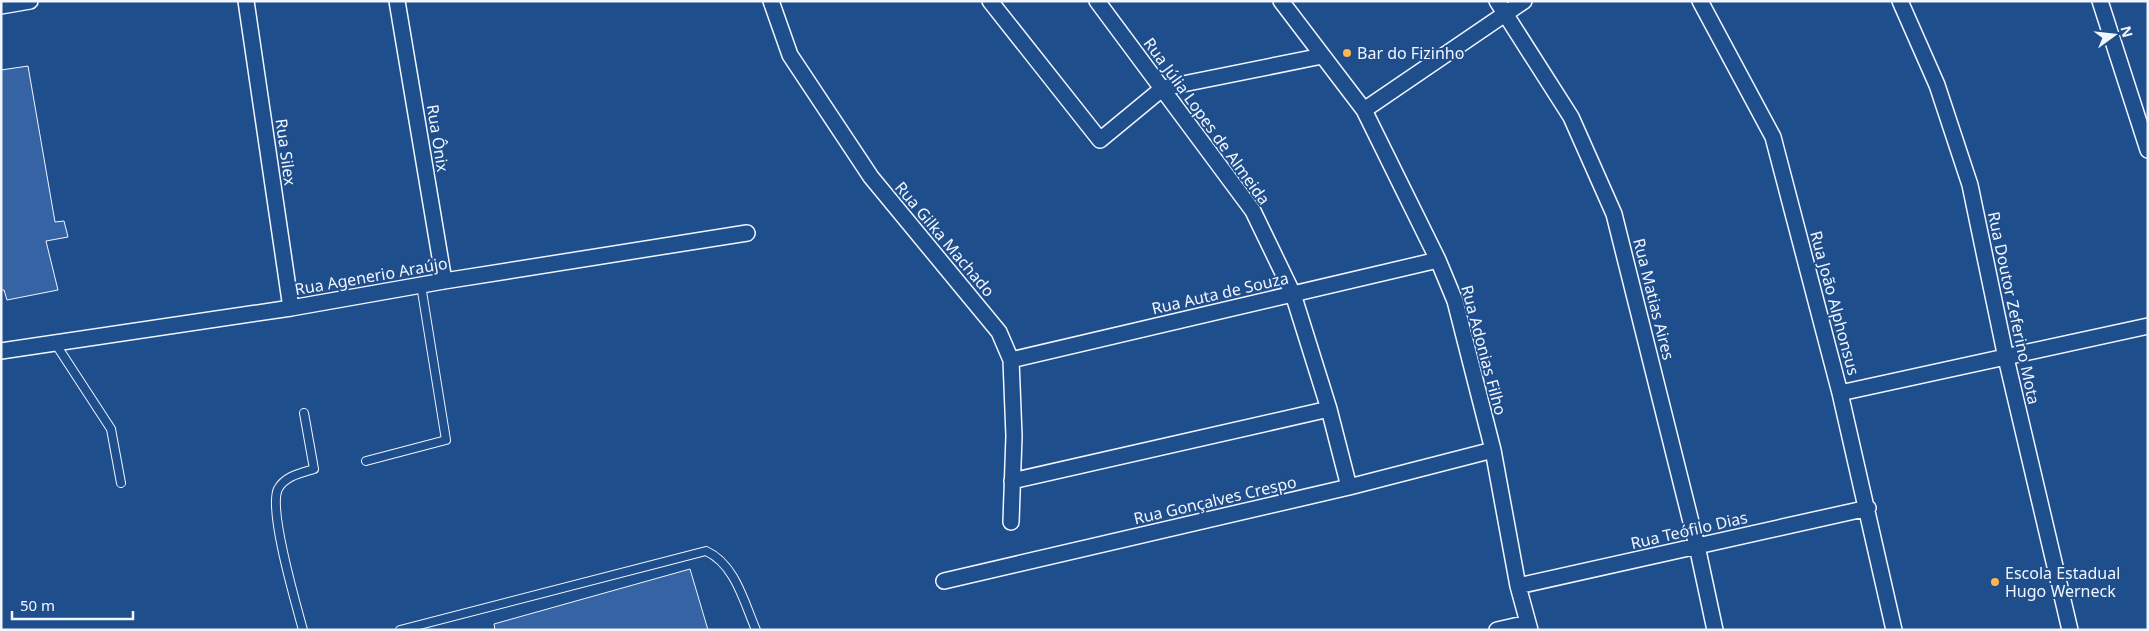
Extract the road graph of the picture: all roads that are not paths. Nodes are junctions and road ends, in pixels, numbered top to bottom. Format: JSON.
{"nodes":[{"id":1,"x":30,"y":1,"type":"edge"},
{"id":2,"x":246,"y":1,"type":"edge"},
{"id":3,"x":397,"y":1,"type":"edge"},
{"id":4,"x":771,"y":1,"type":"edge"},
{"id":5,"x":990,"y":1,"type":"edge"},
{"id":6,"x":1097,"y":1,"type":"edge"},
{"id":7,"x":1281,"y":1,"type":"edge"},
{"id":8,"x":1524,"y":1,"type":"edge"},
{"id":9,"x":1700,"y":1,"type":"edge"},
{"id":10,"x":1900,"y":1,"type":"edge"},
{"id":11,"x":2100,"y":1,"type":"edge"},
{"id":12,"x":1,"y":6,"type":"edge"},
{"id":13,"x":1502,"y":7,"type":"edge"},
{"id":14,"x":1322,"y":56,"type":"junction"},
{"id":15,"x":1163,"y":88,"type":"junction"},
{"id":16,"x":1364,"y":110,"type":"junction"},
{"id":17,"x":2148,"y":150,"type":"edge"},
{"id":18,"x":747,"y":233,"type":"dead end"},
{"id":19,"x":1438,"y":260,"type":"junction"},
{"id":20,"x":444,"y":281,"type":"junction"},
{"id":21,"x":421,"y":285,"type":"junction"},
{"id":22,"x":1293,"y":294,"type":"junction"},
{"id":23,"x":291,"y":308,"type":"junction"},
{"id":24,"x":2148,"y":326,"type":"edge"},
{"id":25,"x":55,"y":343,"type":"junction"},
{"id":26,"x":1,"y":351,"type":"edge"},
{"id":27,"x":2006,"y":358,"type":"junction"},
{"id":28,"x":1011,"y":360,"type":"junction"},
{"id":29,"x":1840,"y":393,"type":"junction"},
{"id":30,"x":1329,"y":409,"type":"junction"},
{"id":31,"x":304,"y":413,"type":"dead end"},
{"id":32,"x":1493,"y":450,"type":"junction"},
{"id":33,"x":366,"y":461,"type":"dead end"},
{"id":34,"x":1012,"y":481,"type":"junction"},
{"id":35,"x":121,"y":483,"type":"dead end"},
{"id":36,"x":1349,"y":487,"type":"junction"},
{"id":37,"x":1868,"y":508,"type":"junction"},
{"id":38,"x":1011,"y":522,"type":"dead end"},
{"id":39,"x":1697,"y":546,"type":"junction"},
{"id":40,"x":944,"y":581,"type":"dead end"},
{"id":41,"x":1518,"y":586,"type":"junction"},
{"id":42,"x":1529,"y":626,"type":"edge"},
{"id":43,"x":302,"y":630,"type":"edge"},
{"id":44,"x":400,"y":630,"type":"edge"},
{"id":45,"x":756,"y":630,"type":"edge"},
{"id":46,"x":1497,"y":630,"type":"edge"},
{"id":47,"x":1715,"y":630,"type":"edge"},
{"id":48,"x":1894,"y":630,"type":"edge"},
{"id":49,"x":2070,"y":630,"type":"edge"}],
"edges":[{"from":1,"to":12,"type":"street"},
{"from":2,"to":23,"type":"street","name":"Rua Silex"},
{"from":3,"to":20,"type":"street","name":"Rua Ônix"},
{"from":4,"to":28,"type":"street","name":"Rua Gilka Machado"},
{"from":5,"to":15,"type":"street"},
{"from":6,"to":15,"type":"street","name":"Rua Júlia Lopes de Almeida"},
{"from":7,"to":14,"type":"street","name":"Rua Adonias Filho"},
{"from":8,"to":13,"type":"street"},
{"from":9,"to":29,"type":"street","name":"Rua João Alphonsus"},
{"from":10,"to":27,"type":"street","name":"Rua Doutor Zeferino Mota"},
{"from":11,"to":17,"type":"street"},
{"from":13,"to":16,"type":"street"},
{"from":13,"to":39,"type":"street","name":"Rua Matias Aires"},
{"from":14,"to":15,"type":"street"},
{"from":14,"to":16,"type":"street","name":"Rua Adonias Filho"},
{"from":15,"to":22,"type":"street","name":"Rua Júlia Lopes de Almeida"},
{"from":16,"to":19,"type":"street","name":"Rua Adonias Filho"},
{"from":18,"to":20,"type":"street","name":"Rua Agenerio Araújo"},
{"from":19,"to":22,"type":"street","name":"Rua Auta de Souza"},
{"from":19,"to":32,"type":"street","name":"Rua Adonias Filho"},
{"from":20,"to":21,"type":"street","name":"Rua Agenerio Araújo"},
{"from":21,"to":23,"type":"street","name":"Rua Agenerio Araújo"},
{"from":21,"to":33,"type":"lane"},
{"from":22,"to":28,"type":"street","name":"Rua Auta de Souza"},
{"from":22,"to":30,"type":"street","name":"Rua Júlia Lopes de Almeida"},
{"from":23,"to":25,"type":"street","name":"Rua Agenerio Araújo"},
{"from":24,"to":27,"type":"street"},
{"from":25,"to":26,"type":"street","name":"Rua Agenerio Araújo"},
{"from":25,"to":35,"type":"lane"},
{"from":27,"to":29,"type":"street"},
{"from":27,"to":49,"type":"street","name":"Rua Doutor Zeferino Mota"},
{"from":28,"to":34,"type":"street","name":"Rua Gilka Machado"},
{"from":29,"to":37,"type":"street","name":"Rua João Alphonsus"},
{"from":30,"to":34,"type":"street"},
{"from":30,"to":36,"type":"street","name":"Rua Júlia Lopes de Almeida"},
{"from":31,"to":43,"type":"lane"},
{"from":32,"to":36,"type":"street","name":"Rua Gonçalves Crespo"},
{"from":32,"to":41,"type":"street","name":"Rua Adonias Filho"},
{"from":34,"to":38,"type":"street","name":"Rua Gilka Machado"},
{"from":36,"to":40,"type":"street","name":"Rua Gonçalves Crespo"},
{"from":37,"to":39,"type":"street","name":"Rua Teófilo Dias"},
{"from":37,"to":48,"type":"street","name":"Rua João Alphonsus"},
{"from":39,"to":41,"type":"street","name":"Rua Teófilo Dias"},
{"from":39,"to":47,"type":"street","name":"Rua Matias Aires"},
{"from":41,"to":42,"type":"street","name":"Rua Adonias Filho"},
{"from":42,"to":46,"type":"street"},
{"from":44,"to":45,"type":"lane"}]}
